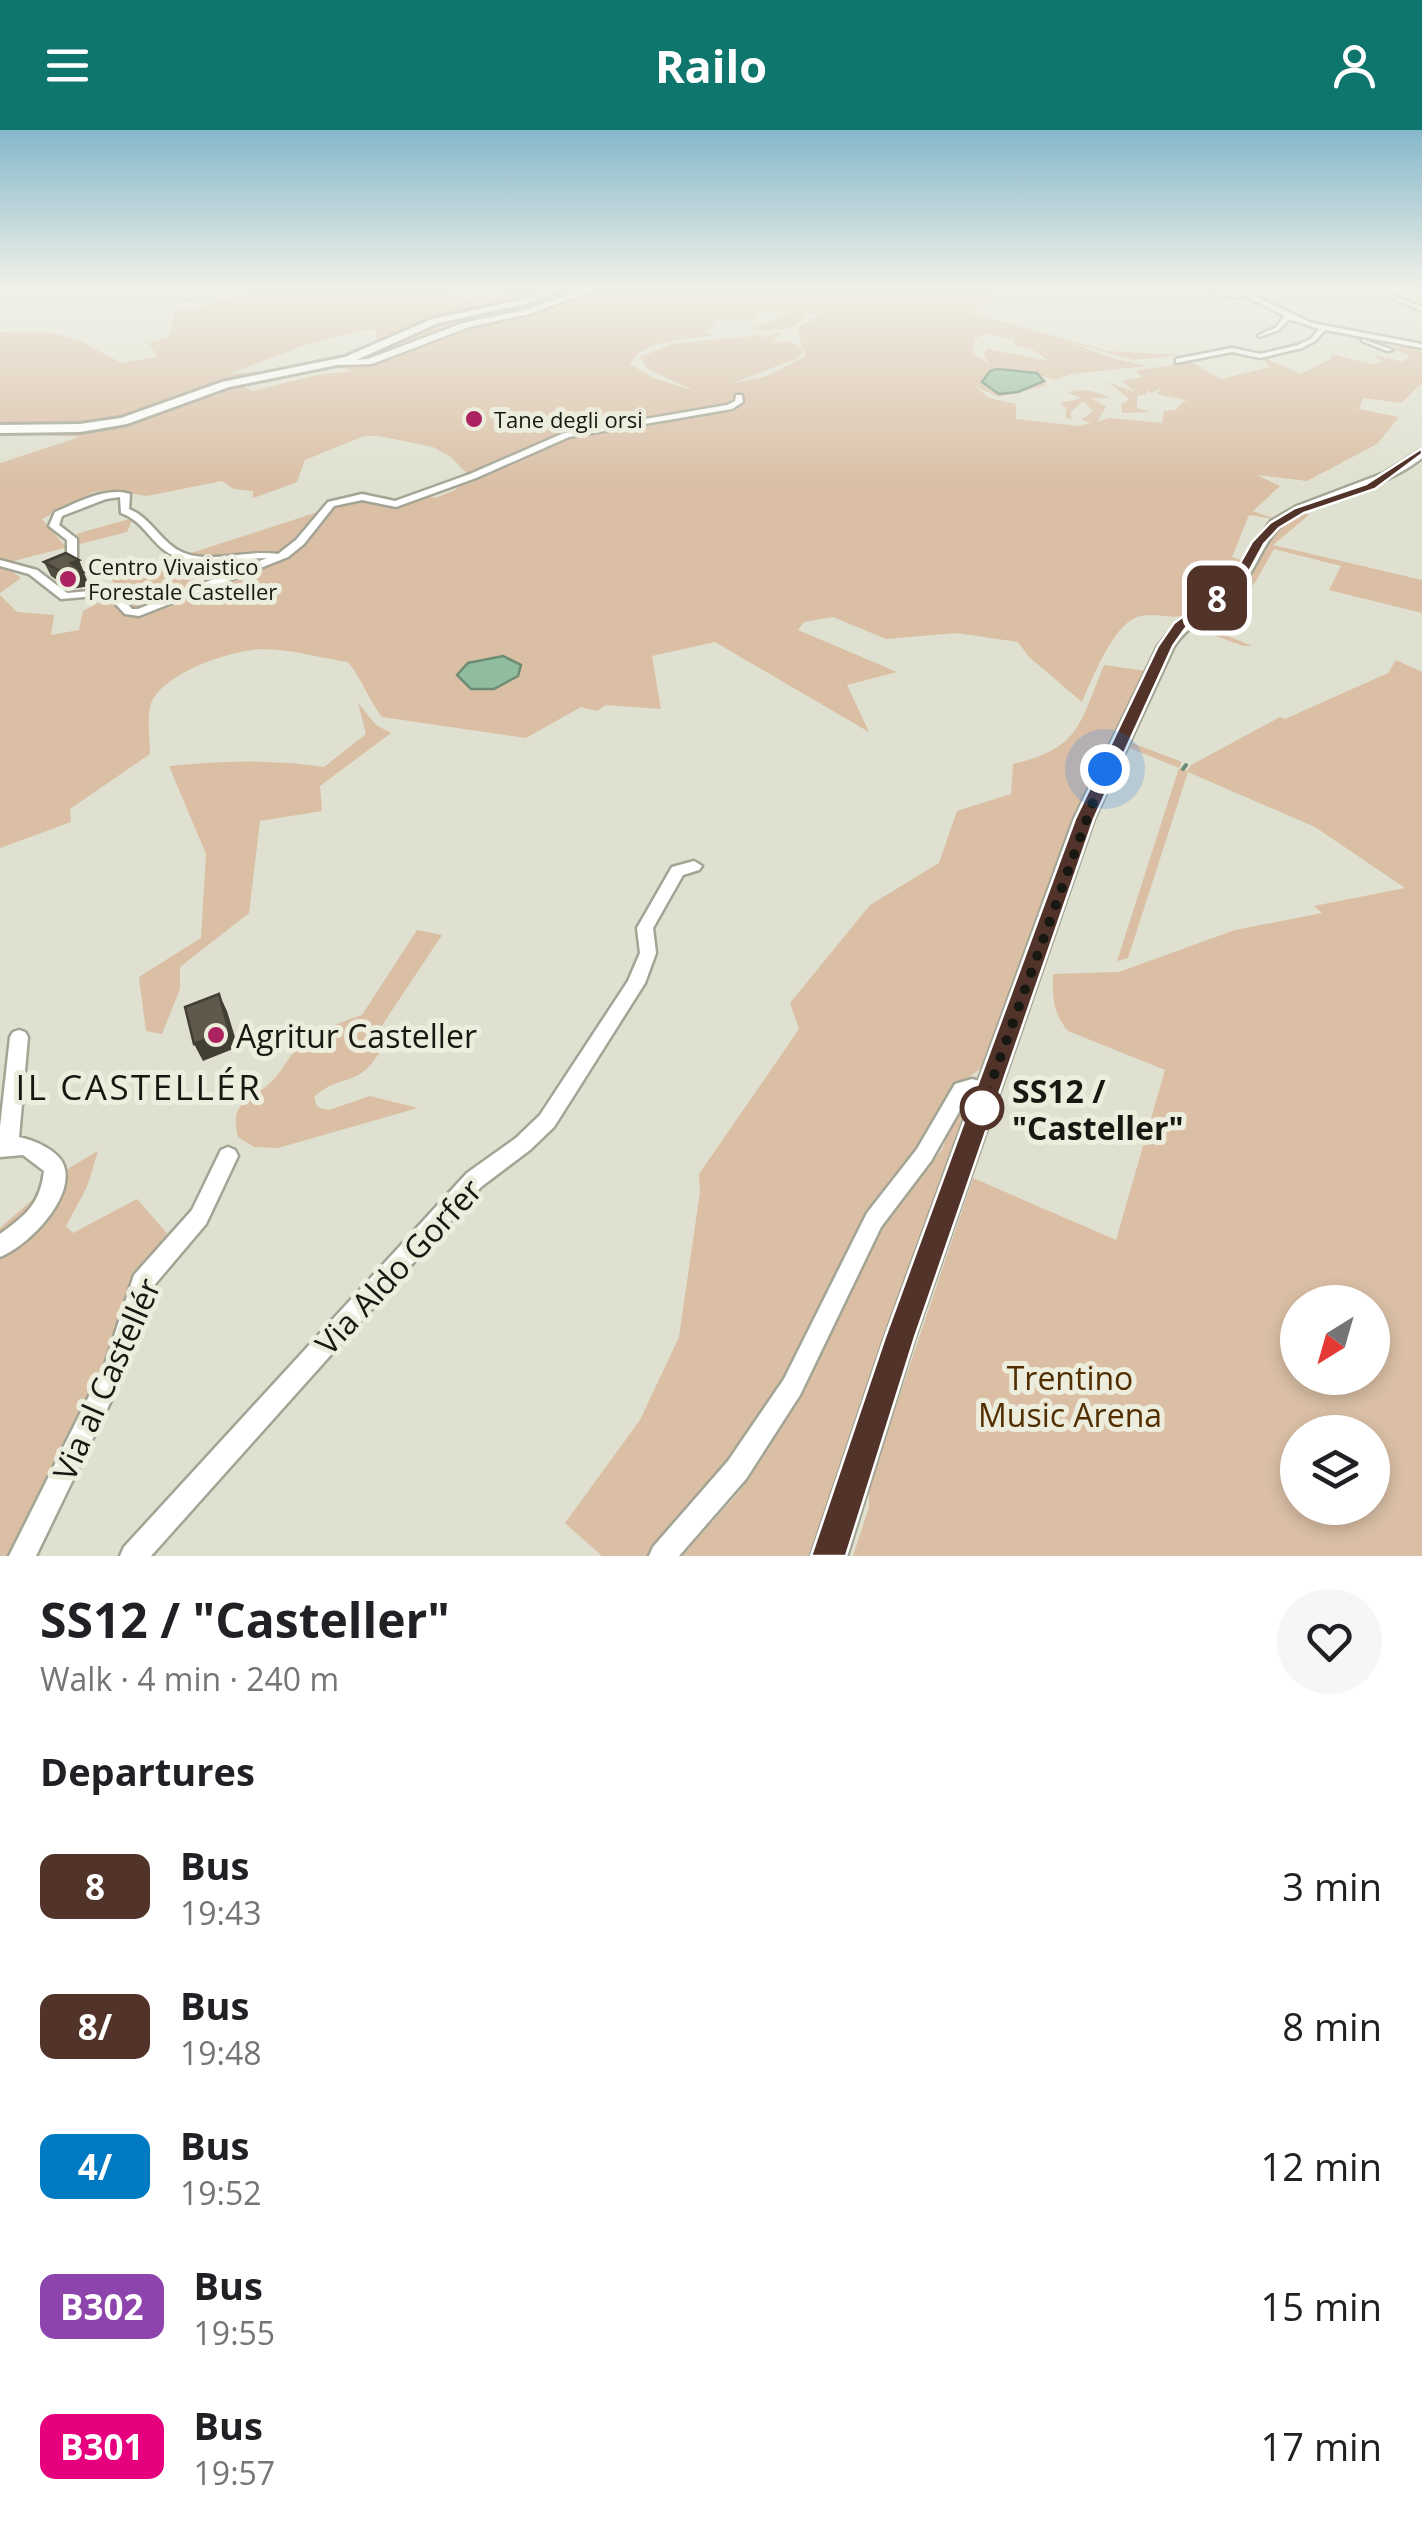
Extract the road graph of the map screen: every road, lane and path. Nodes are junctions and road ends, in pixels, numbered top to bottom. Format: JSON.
{"nodes":[{"id":1,"x":356,"y":355,"type":"edge"},
{"id":2,"x":388,"y":355,"type":"edge"},
{"id":3,"x":1210,"y":355,"type":"edge"},
{"id":4,"x":1179,"y":361,"type":"dead end"},
{"id":5,"x":338,"y":362,"type":"junction"},
{"id":6,"x":740,"y":397,"type":"dead end"},
{"id":7,"x":0,"y":430,"type":"edge"},
{"id":8,"x":1422,"y":452,"type":"edge"},
{"id":9,"x":280,"y":557,"type":"junction"},
{"id":10,"x":0,"y":563,"type":"edge"},
{"id":11,"x":34,"y":572,"type":"junction"},
{"id":12,"x":694,"y":866,"type":"dead end"},
{"id":13,"x":19,"y":1037,"type":"dead end"},
{"id":14,"x":988,"y":1091,"type":"junction"},
{"id":15,"x":4,"y":1146,"type":"edge"},
{"id":16,"x":228,"y":1156,"type":"dead end"},
{"id":17,"x":0,"y":1247,"type":"edge"},
{"id":18,"x":22,"y":1556,"type":"edge"},
{"id":19,"x":133,"y":1556,"type":"edge"},
{"id":20,"x":662,"y":1556,"type":"edge"},
{"id":21,"x":829,"y":1556,"type":"edge"}],
"edges":[{"from":1,"to":5,"type":"main road"},
{"from":2,"to":5,"type":"main road"},
{"from":3,"to":4,"type":"street"},
{"from":5,"to":7,"type":"main road"},
{"from":6,"to":9,"type":"street"},
{"from":8,"to":14,"type":"main road"},
{"from":9,"to":11,"type":"street"},
{"from":9,"to":11,"type":"street"},
{"from":10,"to":11,"type":"street"},
{"from":12,"to":19,"type":"street","name":"Via Aldo Gorfer"},
{"from":13,"to":15,"type":"street"},
{"from":14,"to":20,"type":"street"},
{"from":14,"to":21,"type":"main road"},
{"from":15,"to":17,"type":"street"},
{"from":16,"to":18,"type":"street","name":"Via al Castellér"}]}
